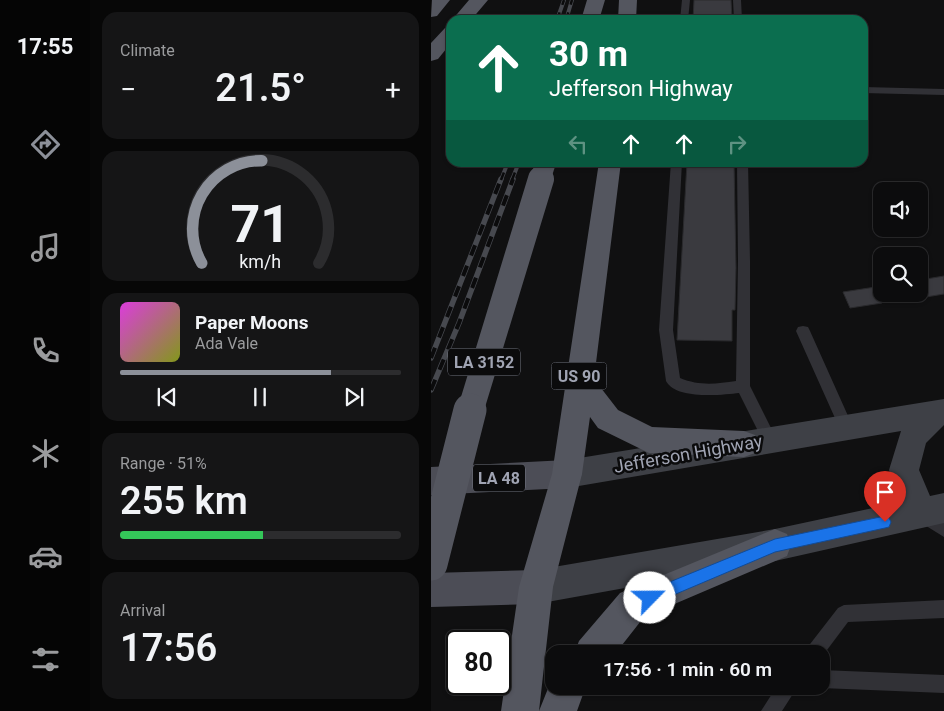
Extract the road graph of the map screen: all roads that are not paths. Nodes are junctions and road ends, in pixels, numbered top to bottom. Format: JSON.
{"nodes":[{"id":1,"x":441,"y":0,"type":"edge"},
{"id":2,"x":479,"y":0,"type":"edge"},
{"id":3,"x":596,"y":0,"type":"edge"},
{"id":4,"x":629,"y":0,"type":"edge"},
{"id":5,"x":686,"y":0,"type":"edge"},
{"id":6,"x":737,"y":0,"type":"edge"},
{"id":7,"x":431,"y":12,"type":"edge"},
{"id":8,"x":466,"y":15,"type":"edge"},
{"id":9,"x":592,"y":15,"type":"edge"},
{"id":10,"x":628,"y":15,"type":"edge"},
{"id":11,"x":685,"y":15,"type":"edge"},
{"id":12,"x":738,"y":15,"type":"edge"},
{"id":13,"x":446,"y":38,"type":"edge"},
{"id":14,"x":431,"y":55,"type":"edge"},
{"id":15,"x":868,"y":90,"type":"edge"},
{"id":16,"x":944,"y":92,"type":"edge"},
{"id":17,"x":544,"y":167,"type":"edge"},
{"id":18,"x":610,"y":167,"type":"edge"},
{"id":19,"x":677,"y":167,"type":"edge"},
{"id":20,"x":742,"y":167,"type":"edge"},
{"id":21,"x":803,"y":331,"type":"dead end"},
{"id":22,"x":579,"y":380,"type":"junction"},
{"id":23,"x":743,"y":386,"type":"junction"},
{"id":24,"x":941,"y":411,"type":"edge"},
{"id":25,"x":846,"y":427,"type":"junction"},
{"id":26,"x":757,"y":442,"type":"junction"},
{"id":27,"x":567,"y":474,"type":"junction"},
{"id":28,"x":431,"y":481,"type":"edge"},
{"id":29,"x":936,"y":517,"type":"edge"},
{"id":30,"x":775,"y":545,"type":"junction"},
{"id":31,"x":431,"y":564,"type":"edge"},
{"id":32,"x":537,"y":587,"type":"junction"},
{"id":33,"x":431,"y":590,"type":"edge"},
{"id":34,"x":944,"y":609,"type":"edge"},
{"id":35,"x":599,"y":645,"type":"edge"},
{"id":36,"x":820,"y":645,"type":"edge"},
{"id":37,"x":830,"y":679,"type":"edge"},
{"id":38,"x":944,"y":684,"type":"edge"},
{"id":39,"x":564,"y":695,"type":"edge"},
{"id":40,"x":782,"y":695,"type":"edge"},
{"id":41,"x":520,"y":711,"type":"edge"},
{"id":42,"x":558,"y":711,"type":"edge"},
{"id":43,"x":770,"y":711,"type":"edge"}],
"edges":[{"from":1,"to":7,"type":"highway"},
{"from":2,"to":8,"type":"highway"},
{"from":3,"to":9,"type":"highway"},
{"from":4,"to":10,"type":"highway"},
{"from":5,"to":11,"type":"lane"},
{"from":6,"to":12,"type":"lane"},
{"from":13,"to":14,"type":"highway"},
{"from":15,"to":16,"type":"lane"},
{"from":17,"to":31,"type":"highway","number":"LA 3152","bridge":true},
{"from":18,"to":22,"type":"highway","number":"US 90"},
{"from":19,"to":23,"type":"lane"},
{"from":20,"to":23,"type":"lane"},
{"from":21,"to":25,"type":"lane"},
{"from":22,"to":26,"type":"highway"},
{"from":22,"to":27,"type":"highway","number":"US 90"},
{"from":23,"to":26,"type":"lane"},
{"from":24,"to":25,"type":"main road","name":"Jefferson Highway","number":"LA 48"},
{"from":24,"to":29,"type":"main road"},
{"from":25,"to":26,"type":"main road","name":"Jefferson Highway","number":"LA 48"},
{"from":26,"to":27,"type":"main road","name":"Jefferson Highway","number":"LA 48"},
{"from":27,"to":28,"type":"main road","name":"Jefferson Highway","number":"LA 48"},
{"from":27,"to":32,"type":"highway","number":"US 90"},
{"from":29,"to":30,"type":"main road"},
{"from":30,"to":32,"type":"main road"},
{"from":30,"to":35,"type":"highway"},
{"from":32,"to":33,"type":"main road"},
{"from":32,"to":41,"type":"highway"},
{"from":34,"to":36,"type":"lane"},
{"from":37,"to":38,"type":"lane"},
{"from":39,"to":42,"type":"highway"},
{"from":40,"to":43,"type":"lane"}]}
